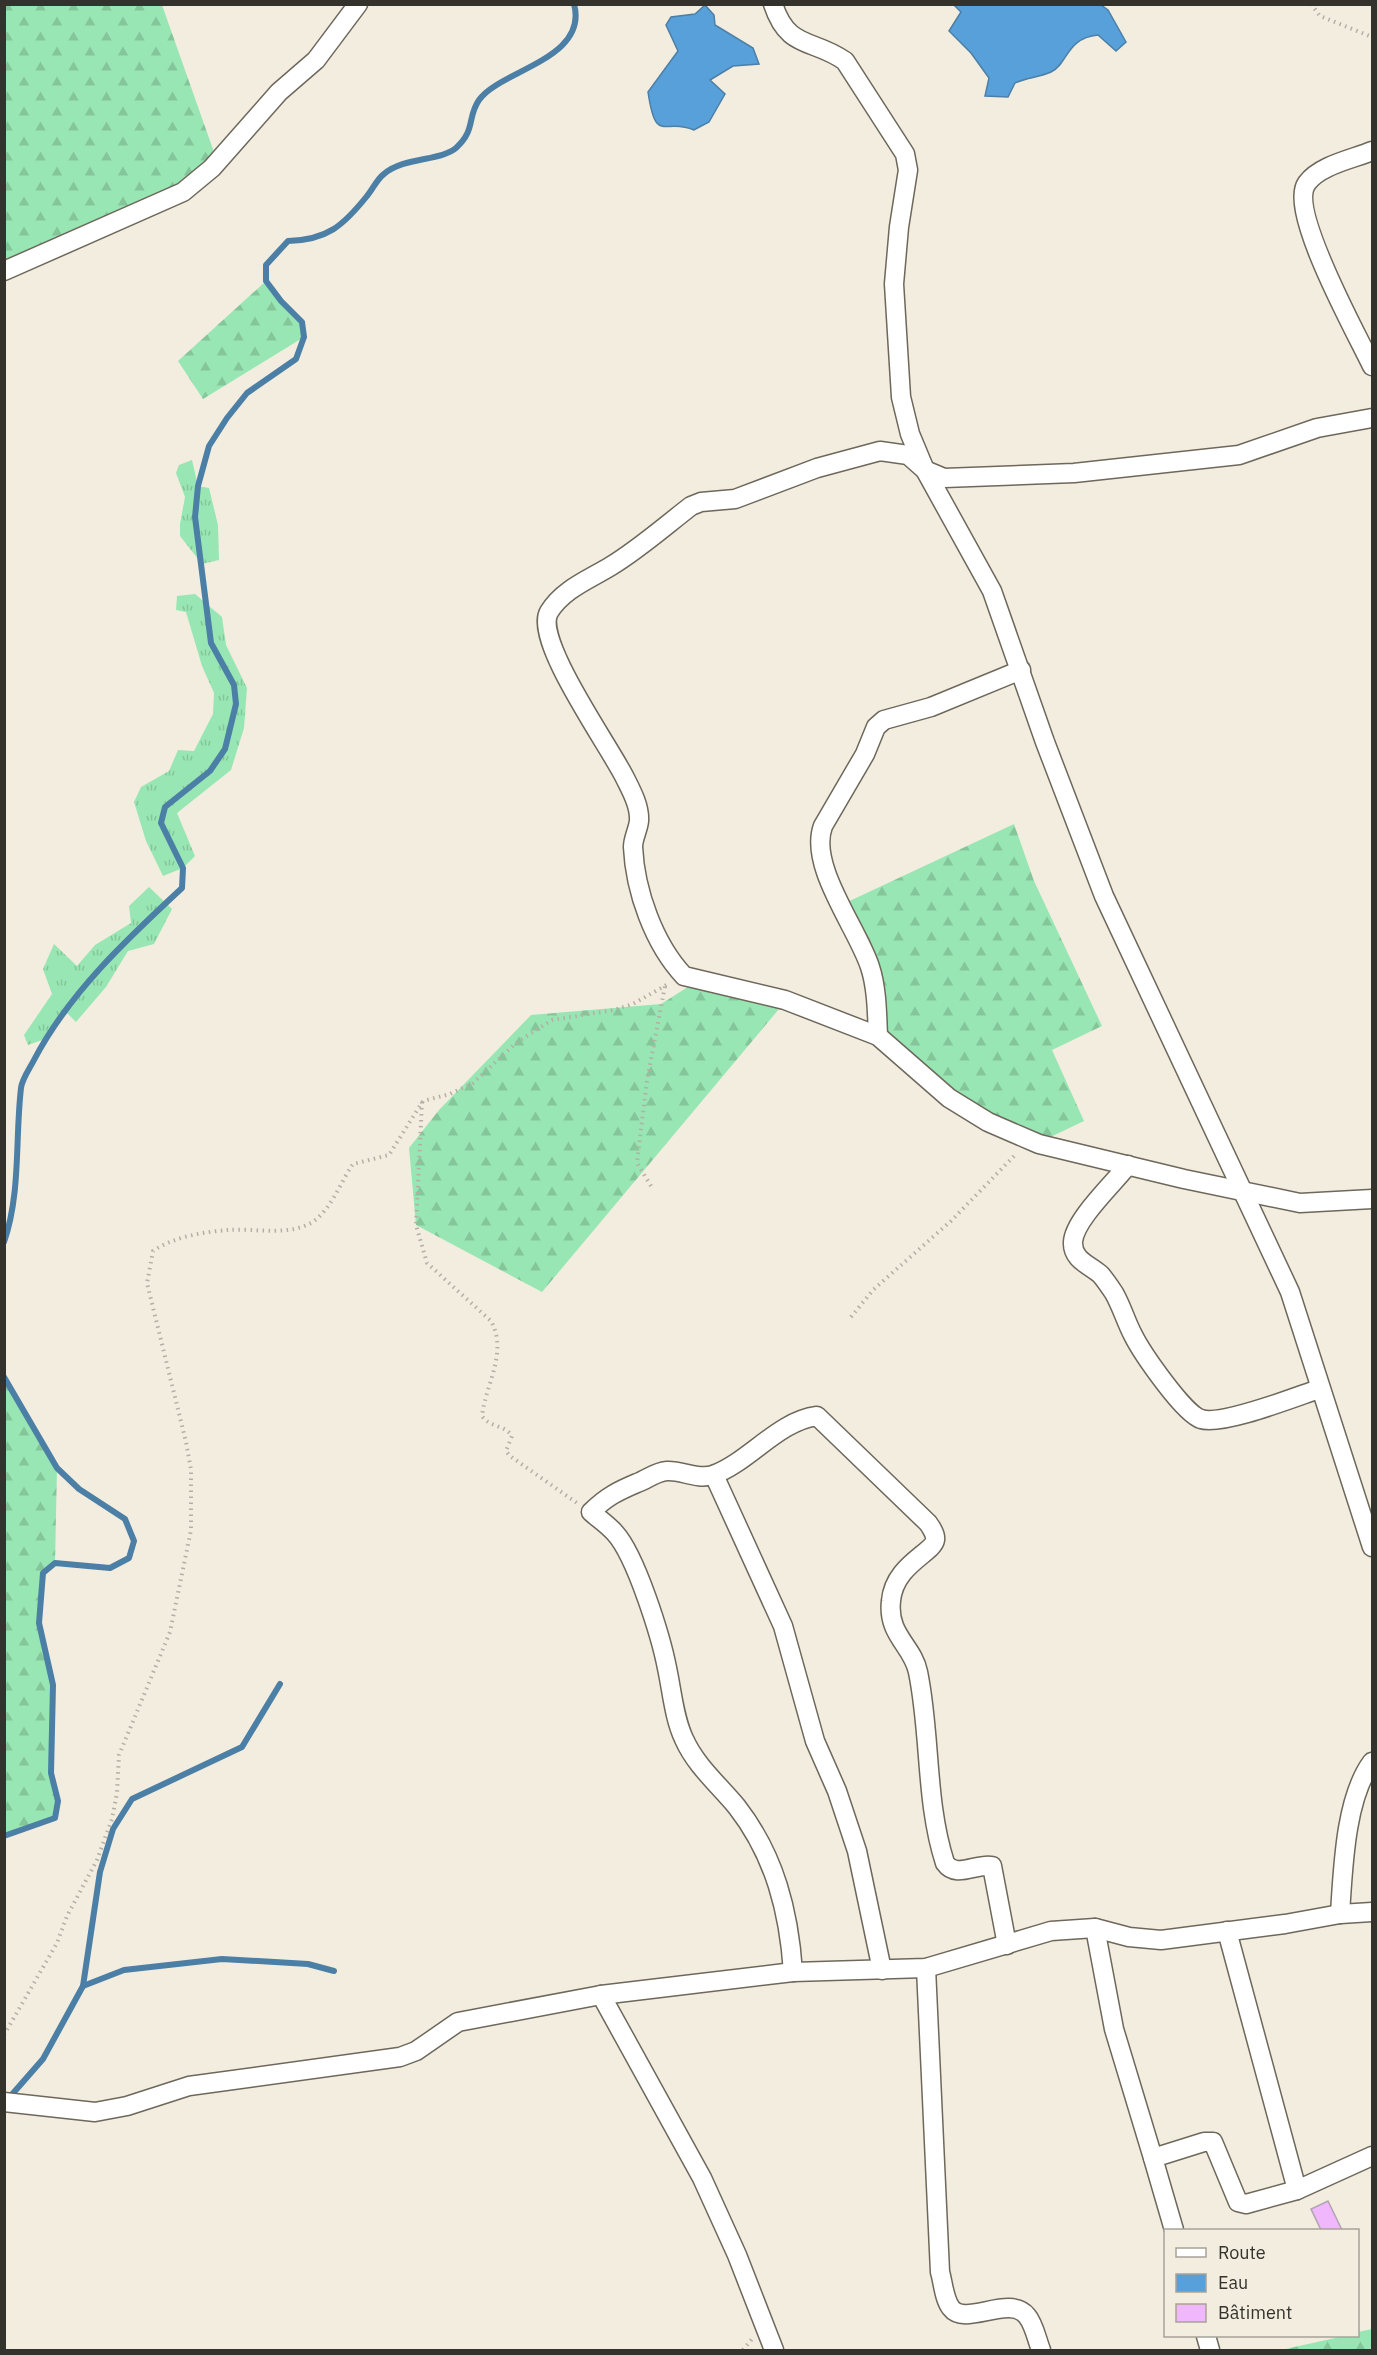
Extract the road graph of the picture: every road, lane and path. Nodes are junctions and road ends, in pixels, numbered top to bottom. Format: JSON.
{"nodes":[{"id":1,"x":358,"y":4,"type":"edge"},
{"id":2,"x":773,"y":4,"type":"edge"},
{"id":3,"x":1311,"y":4,"type":"edge"},
{"id":4,"x":1372,"y":37,"type":"edge"},
{"id":5,"x":1372,"y":151,"type":"edge"},
{"id":6,"x":4,"y":271,"type":"edge"},
{"id":7,"x":1372,"y":366,"type":"edge"},
{"id":8,"x":1372,"y":417,"type":"edge"},
{"id":9,"x":925,"y":470,"type":"junction"},
{"id":10,"x":1021,"y":670,"type":"junction"},
{"id":11,"x":684,"y":976,"type":"junction"},
{"id":12,"x":665,"y":985,"type":"junction"},
{"id":13,"x":878,"y":1036,"type":"junction"},
{"id":14,"x":423,"y":1101,"type":"junction"},
{"id":15,"x":1029,"y":1141,"type":"junction"},
{"id":16,"x":1128,"y":1165,"type":"junction"},
{"id":17,"x":651,"y":1186,"type":"dead end"},
{"id":18,"x":1242,"y":1189,"type":"junction"},
{"id":19,"x":1372,"y":1199,"type":"edge"},
{"id":20,"x":851,"y":1317,"type":"dead end"},
{"id":21,"x":1319,"y":1389,"type":"junction"},
{"id":22,"x":714,"y":1474,"type":"junction"},
{"id":23,"x":591,"y":1512,"type":"junction"},
{"id":24,"x":1372,"y":1547,"type":"edge"},
{"id":25,"x":1372,"y":1762,"type":"edge"},
{"id":26,"x":1372,"y":1912,"type":"edge"},
{"id":27,"x":1340,"y":1914,"type":"junction"},
{"id":28,"x":1095,"y":1928,"type":"junction"},
{"id":29,"x":1227,"y":1931,"type":"junction"},
{"id":30,"x":1007,"y":1945,"type":"junction"},
{"id":31,"x":926,"y":1968,"type":"junction"},
{"id":32,"x":882,"y":1970,"type":"junction"},
{"id":33,"x":793,"y":1972,"type":"junction"},
{"id":34,"x":601,"y":1995,"type":"junction"},
{"id":35,"x":4,"y":2036,"type":"edge"},
{"id":36,"x":4,"y":2102,"type":"edge"},
{"id":37,"x":1372,"y":2156,"type":"edge"},
{"id":38,"x":1153,"y":2158,"type":"junction"},
{"id":39,"x":1298,"y":2190,"type":"junction"},
{"id":40,"x":1174,"y":2229,"type":"edge"},
{"id":41,"x":774,"y":2350,"type":"edge"},
{"id":42,"x":1041,"y":2350,"type":"edge"}],
"edges":[{"from":1,"to":6,"type":"street"},
{"from":2,"to":9,"type":"street"},
{"from":3,"to":4,"type":"path"},
{"from":5,"to":7,"type":"street"},
{"from":8,"to":9,"type":"street"},
{"from":9,"to":10,"type":"street"},
{"from":9,"to":11,"type":"street"},
{"from":10,"to":13,"type":"street"},
{"from":10,"to":18,"type":"street"},
{"from":11,"to":12,"type":"path"},
{"from":11,"to":13,"type":"street"},
{"from":12,"to":14,"type":"path"},
{"from":12,"to":17,"type":"path"},
{"from":13,"to":15,"type":"street"},
{"from":14,"to":23,"type":"path"},
{"from":14,"to":35,"type":"path"},
{"from":15,"to":16,"type":"street"},
{"from":15,"to":20,"type":"path"},
{"from":16,"to":18,"type":"street"},
{"from":16,"to":21,"type":"street"},
{"from":18,"to":19,"type":"street"},
{"from":18,"to":21,"type":"street"},
{"from":21,"to":24,"type":"street"},
{"from":22,"to":23,"type":"street"},
{"from":22,"to":30,"type":"street"},
{"from":22,"to":32,"type":"street"},
{"from":23,"to":33,"type":"street"},
{"from":25,"to":27,"type":"street"},
{"from":26,"to":27,"type":"street"},
{"from":27,"to":29,"type":"street"},
{"from":28,"to":29,"type":"street"},
{"from":28,"to":30,"type":"street"},
{"from":28,"to":38,"type":"street"},
{"from":29,"to":39,"type":"street"},
{"from":30,"to":31,"type":"street"},
{"from":31,"to":32,"type":"street"},
{"from":31,"to":42,"type":"street"},
{"from":32,"to":33,"type":"street"},
{"from":33,"to":34,"type":"street"},
{"from":34,"to":36,"type":"street"},
{"from":34,"to":41,"type":"street"},
{"from":37,"to":39,"type":"street"},
{"from":38,"to":39,"type":"street"},
{"from":38,"to":40,"type":"street"}]}
